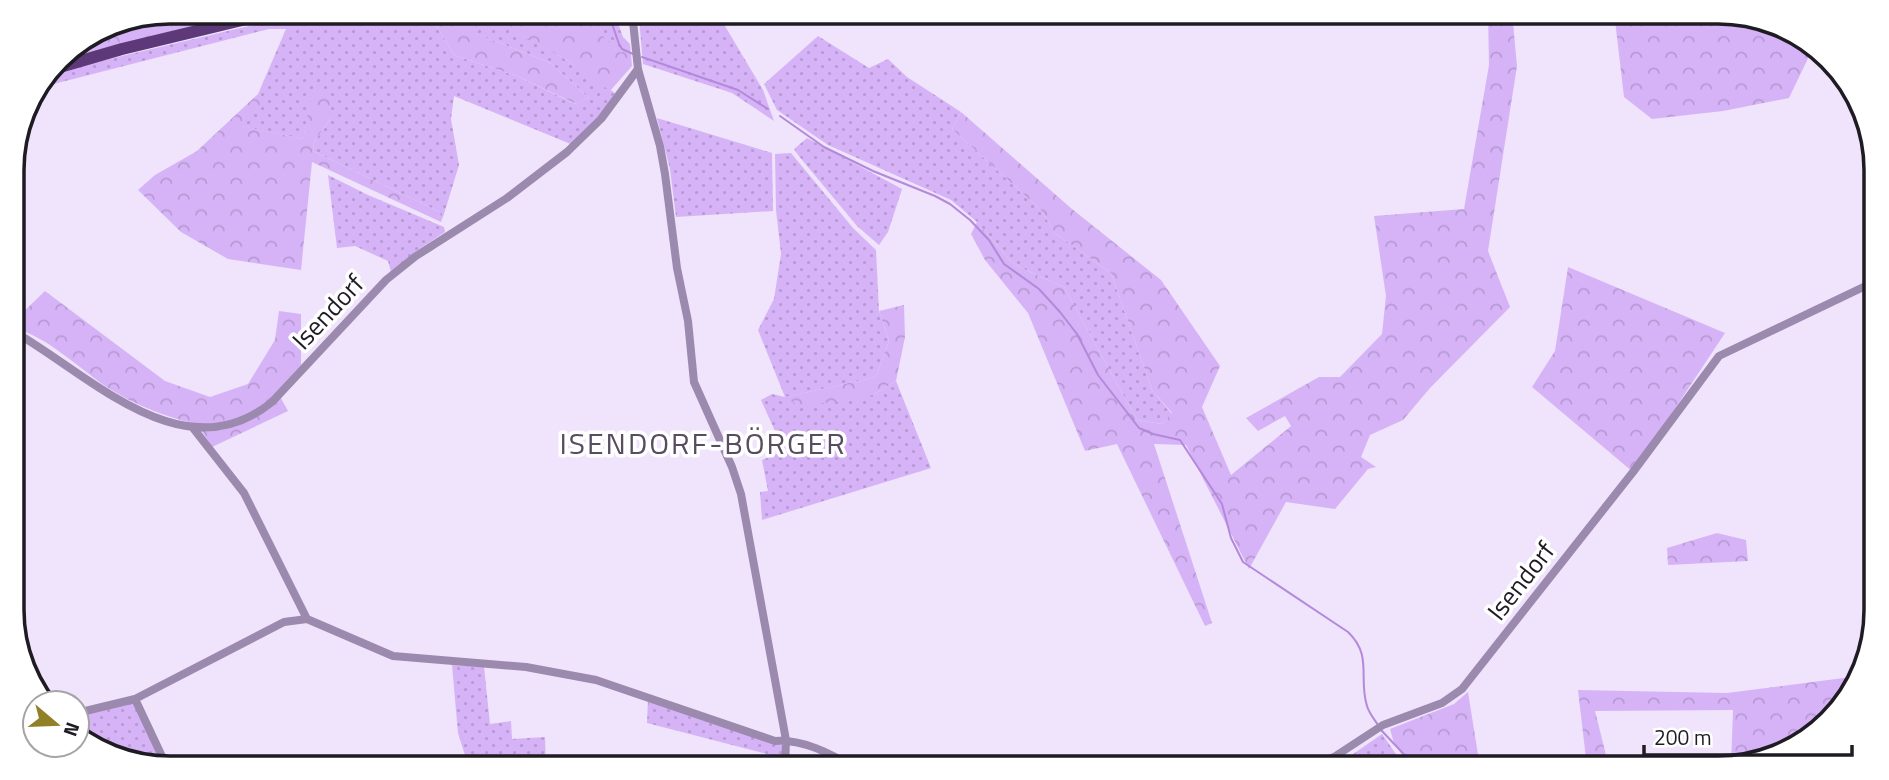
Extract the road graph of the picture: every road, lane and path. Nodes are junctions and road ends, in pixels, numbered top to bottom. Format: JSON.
{"nodes":[{"id":1,"x":225,"y":24,"type":"edge"},
{"id":2,"x":633,"y":24,"type":"edge"},
{"id":3,"x":71,"y":64,"type":"edge"},
{"id":4,"x":637,"y":65,"type":"junction"},
{"id":5,"x":1864,"y":287,"type":"edge"},
{"id":6,"x":25,"y":338,"type":"edge"},
{"id":7,"x":193,"y":428,"type":"junction"},
{"id":8,"x":307,"y":619,"type":"junction"},
{"id":9,"x":135,"y":699,"type":"junction"},
{"id":10,"x":91,"y":710,"type":"edge"},
{"id":11,"x":786,"y":740,"type":"junction"},
{"id":12,"x":161,"y":755,"type":"edge"},
{"id":13,"x":1337,"y":755,"type":"edge"},
{"id":14,"x":785,"y":756,"type":"edge"},
{"id":15,"x":833,"y":756,"type":"edge"}],
"edges":[{"from":1,"to":3,"type":"main road"},
{"from":2,"to":4,"type":"street"},
{"from":4,"to":7,"type":"street","name":"Isendorf"},
{"from":4,"to":11,"type":"street"},
{"from":5,"to":13,"type":"street","name":"Isendorf"},
{"from":6,"to":7,"type":"street","name":"Isendorf"},
{"from":7,"to":8,"type":"street"},
{"from":8,"to":9,"type":"street"},
{"from":8,"to":11,"type":"street"},
{"from":9,"to":10,"type":"street"},
{"from":9,"to":12,"type":"street"},
{"from":11,"to":14,"type":"street"},
{"from":11,"to":15,"type":"street"}]}
